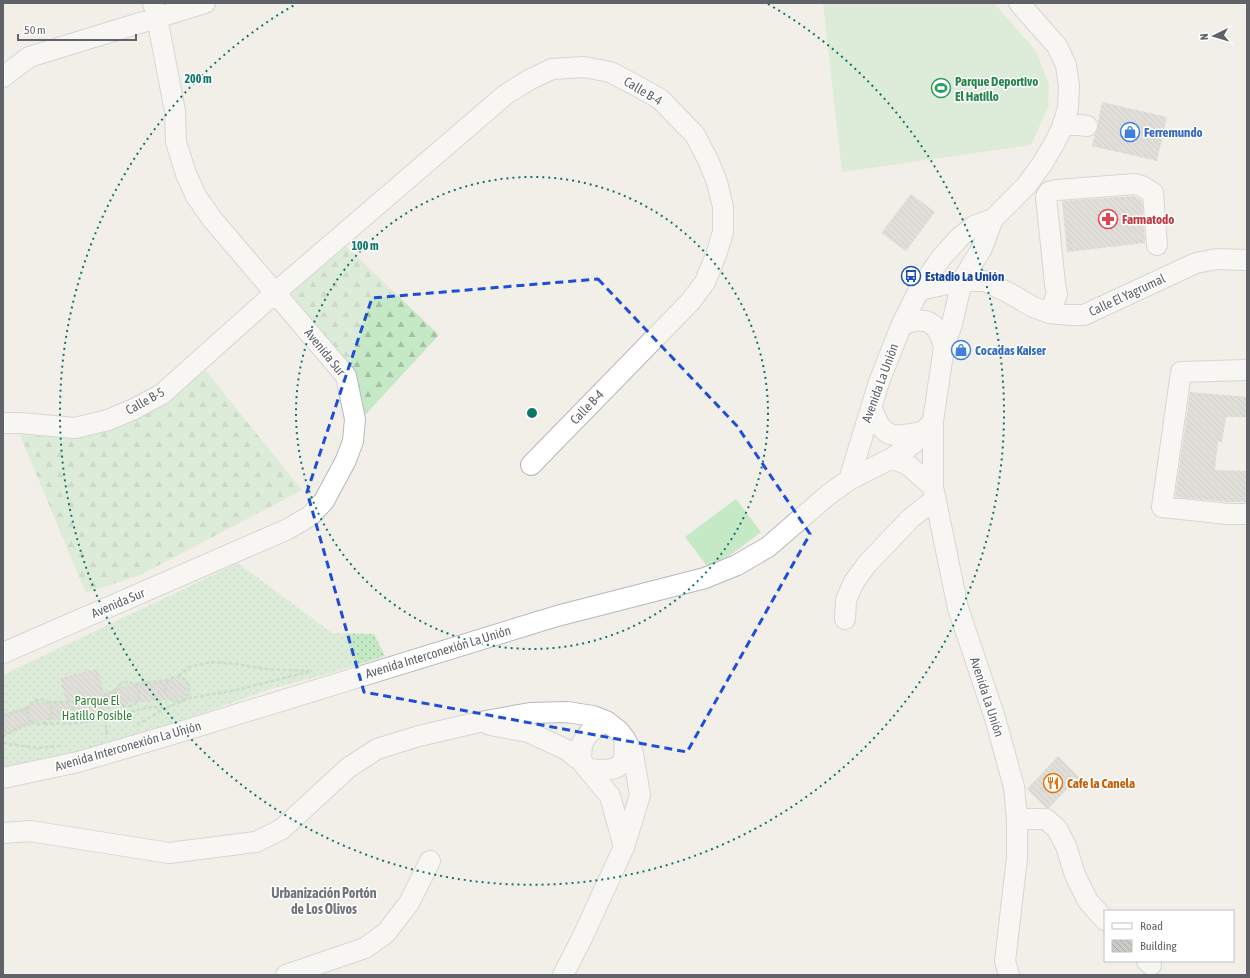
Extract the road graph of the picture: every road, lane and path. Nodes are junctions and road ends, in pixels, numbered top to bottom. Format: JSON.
{"nodes":[{"id":1,"x":205,"y":3,"type":"edge"},
{"id":2,"x":1019,"y":3,"type":"edge"},
{"id":3,"x":155,"y":10,"type":"edge"},
{"id":4,"x":3,"y":77,"type":"edge"},
{"id":5,"x":1063,"y":123,"type":"junction"},
{"id":6,"x":1087,"y":126,"type":"dead end"},
{"id":7,"x":993,"y":219,"type":"junction"},
{"id":8,"x":1157,"y":245,"type":"dead end"},
{"id":9,"x":1247,"y":260,"type":"edge"},
{"id":10,"x":962,"y":281,"type":"junction"},
{"id":11,"x":920,"y":290,"type":"junction"},
{"id":12,"x":276,"y":292,"type":"junction"},
{"id":13,"x":1050,"y":313,"type":"junction"},
{"id":14,"x":901,"y":326,"type":"junction"},
{"id":15,"x":944,"y":347,"type":"junction"},
{"id":16,"x":1247,"y":370,"type":"edge"},
{"id":17,"x":872,"y":408,"type":"junction"},
{"id":18,"x":3,"y":423,"type":"edge"},
{"id":19,"x":930,"y":426,"type":"junction"},
{"id":20,"x":892,"y":458,"type":"junction"},
{"id":21,"x":531,"y":465,"type":"dead end"},
{"id":22,"x":849,"y":480,"type":"junction"},
{"id":23,"x":934,"y":493,"type":"junction"},
{"id":24,"x":1247,"y":514,"type":"edge"},
{"id":25,"x":845,"y":619,"type":"dead end"},
{"id":26,"x":3,"y":653,"type":"edge"},
{"id":27,"x":315,"y":670,"type":"dead end"},
{"id":28,"x":311,"y":671,"type":"junction"},
{"id":29,"x":179,"y":676,"type":"junction"},
{"id":30,"x":168,"y":680,"type":"junction"},
{"id":31,"x":135,"y":684,"type":"junction"},
{"id":32,"x":115,"y":691,"type":"junction"},
{"id":33,"x":93,"y":700,"type":"junction"},
{"id":34,"x":182,"y":701,"type":"junction"},
{"id":35,"x":47,"y":702,"type":"junction"},
{"id":36,"x":76,"y":702,"type":"junction"},
{"id":37,"x":27,"y":709,"type":"junction"},
{"id":38,"x":3,"y":715,"type":"edge"},
{"id":39,"x":105,"y":719,"type":"junction"},
{"id":40,"x":30,"y":721,"type":"junction"},
{"id":41,"x":606,"y":721,"type":"junction"},
{"id":42,"x":90,"y":722,"type":"junction"},
{"id":43,"x":3,"y":723,"type":"edge"},
{"id":44,"x":83,"y":723,"type":"junction"},
{"id":45,"x":474,"y":723,"type":"junction"},
{"id":46,"x":43,"y":724,"type":"junction"},
{"id":47,"x":625,"y":739,"type":"junction"},
{"id":48,"x":3,"y":743,"type":"edge"},
{"id":49,"x":108,"y":743,"type":"dead end"},
{"id":50,"x":36,"y":748,"type":"dead end"},
{"id":51,"x":585,"y":765,"type":"junction"},
{"id":52,"x":3,"y":778,"type":"edge"},
{"id":53,"x":1017,"y":819,"type":"junction"},
{"id":54,"x":3,"y":833,"type":"edge"},
{"id":55,"x":624,"y":847,"type":"junction"},
{"id":56,"x":430,"y":861,"type":"dead end"},
{"id":57,"x":1104,"y":919,"type":"edge"},
{"id":58,"x":286,"y":975,"type":"edge"},
{"id":59,"x":563,"y":975,"type":"edge"},
{"id":60,"x":1009,"y":975,"type":"edge"}],
"edges":[{"from":1,"to":3,"type":"street"},
{"from":2,"to":5,"type":"street","name":"Avenida La Unión"},
{"from":3,"to":4,"type":"street"},
{"from":3,"to":12,"type":"street","name":"Avenida Sur"},
{"from":5,"to":6,"type":"street"},
{"from":5,"to":7,"type":"street","name":"Avenida La Unión"},
{"from":7,"to":10,"type":"street","name":"Avenida La Unión"},
{"from":7,"to":11,"type":"street","name":"Avenida La Unión"},
{"from":8,"to":13,"type":"street"},
{"from":9,"to":13,"type":"street","name":"Calle El Yagrumal"},
{"from":10,"to":11,"type":"street","name":"Calle El Yagrumal"},
{"from":10,"to":13,"type":"street","name":"Calle El Yagrumal"},
{"from":10,"to":15,"type":"street","name":"Avenida La Unión"},
{"from":11,"to":14,"type":"street","name":"Avenida La Unión"},
{"from":12,"to":18,"type":"street","name":"Calle B-5"},
{"from":12,"to":21,"type":"street","name":"Calle B-4"},
{"from":12,"to":26,"type":"street","name":"Avenida Sur"},
{"from":14,"to":15,"type":"street"},
{"from":14,"to":17,"type":"street","name":"Avenida La Unión"},
{"from":15,"to":19,"type":"street","name":"Avenida La Unión"},
{"from":16,"to":24,"type":"street"},
{"from":17,"to":19,"type":"street"},
{"from":17,"to":22,"type":"street","name":"Avenida La Unión"},
{"from":19,"to":20,"type":"street"},
{"from":19,"to":23,"type":"street","name":"Avenida La Unión"},
{"from":20,"to":22,"type":"street"},
{"from":20,"to":23,"type":"street"},
{"from":22,"to":52,"type":"street","name":"Avenida Interconexión La Unión"},
{"from":23,"to":25,"type":"street"},
{"from":23,"to":53,"type":"street","name":"Avenida La Unión"},
{"from":27,"to":28,"type":"path"},
{"from":28,"to":29,"type":"path"},
{"from":28,"to":34,"type":"path"},
{"from":29,"to":30,"type":"path"},
{"from":29,"to":34,"type":"path"},
{"from":30,"to":31,"type":"path"},
{"from":30,"to":34,"type":"path"},
{"from":31,"to":32,"type":"path"},
{"from":31,"to":32,"type":"path"},
{"from":32,"to":33,"type":"path"},
{"from":33,"to":36,"type":"path"},
{"from":33,"to":42,"type":"path"},
{"from":34,"to":39,"type":"path"},
{"from":35,"to":36,"type":"path"},
{"from":35,"to":37,"type":"path"},
{"from":35,"to":46,"type":"path"},
{"from":36,"to":44,"type":"path"},
{"from":37,"to":38,"type":"path"},
{"from":37,"to":40,"type":"path"},
{"from":39,"to":42,"type":"path"},
{"from":39,"to":49,"type":"path"},
{"from":40,"to":43,"type":"path"},
{"from":40,"to":46,"type":"path"},
{"from":41,"to":45,"type":"street"},
{"from":41,"to":47,"type":"street"},
{"from":41,"to":51,"type":"street"},
{"from":42,"to":44,"type":"path"},
{"from":44,"to":46,"type":"path"},
{"from":45,"to":51,"type":"street"},
{"from":45,"to":54,"type":"street"},
{"from":47,"to":51,"type":"street"},
{"from":47,"to":55,"type":"street"},
{"from":48,"to":50,"type":"path"},
{"from":51,"to":55,"type":"street"},
{"from":53,"to":57,"type":"street"},
{"from":53,"to":60,"type":"street","name":"Avenida La Unión"},
{"from":55,"to":59,"type":"street"},
{"from":56,"to":58,"type":"street"}]}
